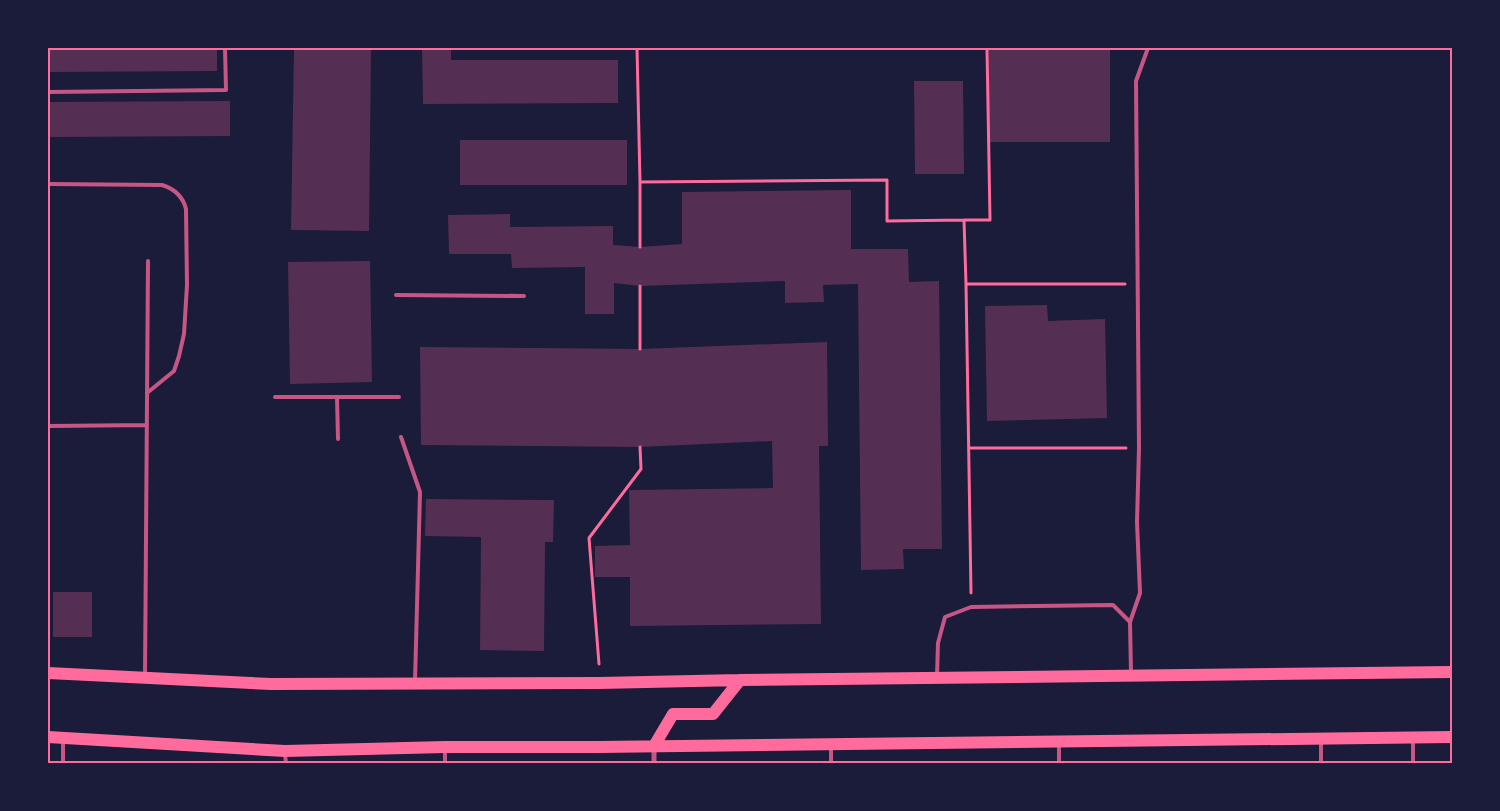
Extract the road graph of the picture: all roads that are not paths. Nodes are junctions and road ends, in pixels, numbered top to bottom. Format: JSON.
{"nodes":[{"id":1,"x":225,"y":48,"type":"edge"},
{"id":2,"x":1148,"y":48,"type":"edge"},
{"id":3,"x":48,"y":92,"type":"edge"},
{"id":4,"x":48,"y":184,"type":"edge"},
{"id":5,"x":148,"y":261,"type":"dead end"},
{"id":6,"x":396,"y":295,"type":"dead end"},
{"id":7,"x":524,"y":296,"type":"dead end"},
{"id":8,"x":147,"y":393,"type":"junction"},
{"id":9,"x":275,"y":397,"type":"dead end"},
{"id":10,"x":337,"y":397,"type":"junction"},
{"id":11,"x":400,"y":397,"type":"dead end"},
{"id":12,"x":147,"y":425,"type":"junction"},
{"id":13,"x":48,"y":426,"type":"edge"},
{"id":14,"x":401,"y":437,"type":"dead end"},
{"id":15,"x":338,"y":439,"type":"dead end"},
{"id":16,"x":1130,"y":622,"type":"junction"},
{"id":17,"x":1452,"y":672,"type":"edge"},
{"id":18,"x":48,"y":674,"type":"edge"},
{"id":19,"x":1131,"y":676,"type":"junction"},
{"id":20,"x":145,"y":679,"type":"junction"},
{"id":21,"x":936,"y":679,"type":"junction"},
{"id":22,"x":740,"y":680,"type":"junction"},
{"id":23,"x":415,"y":683,"type":"junction"},
{"id":24,"x":48,"y":737,"type":"edge"},
{"id":25,"x":1412,"y":737,"type":"junction"},
{"id":26,"x":1452,"y":737,"type":"edge"},
{"id":27,"x":64,"y":738,"type":"junction"},
{"id":28,"x":1321,"y":738,"type":"junction"},
{"id":29,"x":1060,"y":741,"type":"junction"},
{"id":30,"x":831,"y":744,"type":"junction"},
{"id":31,"x":654,"y":746,"type":"junction"},
{"id":32,"x":445,"y":747,"type":"junction"},
{"id":33,"x":286,"y":757,"type":"edge"},
{"id":34,"x":64,"y":764,"type":"edge"},
{"id":35,"x":445,"y":764,"type":"edge"},
{"id":36,"x":654,"y":764,"type":"edge"},
{"id":37,"x":831,"y":764,"type":"edge"},
{"id":38,"x":1060,"y":764,"type":"edge"},
{"id":39,"x":1321,"y":764,"type":"edge"},
{"id":40,"x":1413,"y":764,"type":"edge"}],
"edges":[{"from":1,"to":3,"type":"lane"},
{"from":2,"to":16,"type":"lane"},
{"from":4,"to":8,"type":"lane"},
{"from":5,"to":8,"type":"lane"},
{"from":6,"to":7,"type":"lane"},
{"from":8,"to":12,"type":"lane"},
{"from":9,"to":10,"type":"lane"},
{"from":10,"to":11,"type":"lane"},
{"from":10,"to":15,"type":"lane"},
{"from":12,"to":13,"type":"lane"},
{"from":12,"to":20,"type":"lane"},
{"from":14,"to":23,"type":"lane"},
{"from":16,"to":19,"type":"lane"},
{"from":16,"to":21,"type":"lane"},
{"from":17,"to":19,"type":"main road"},
{"from":18,"to":20,"type":"main road"},
{"from":19,"to":21,"type":"main road"},
{"from":20,"to":23,"type":"main road"},
{"from":21,"to":22,"type":"main road"},
{"from":22,"to":23,"type":"main road"},
{"from":22,"to":31,"type":"main road"},
{"from":24,"to":27,"type":"main road"},
{"from":25,"to":26,"type":"main road"},
{"from":25,"to":28,"type":"main road"},
{"from":25,"to":40,"type":"lane"},
{"from":27,"to":33,"type":"main road"},
{"from":27,"to":34,"type":"lane"},
{"from":28,"to":29,"type":"main road"},
{"from":28,"to":39,"type":"lane"},
{"from":29,"to":30,"type":"main road"},
{"from":29,"to":38,"type":"lane"},
{"from":30,"to":31,"type":"main road"},
{"from":30,"to":37,"type":"lane"},
{"from":31,"to":32,"type":"main road"},
{"from":31,"to":36,"type":"street"},
{"from":32,"to":33,"type":"main road"},
{"from":32,"to":35,"type":"lane"}]}
